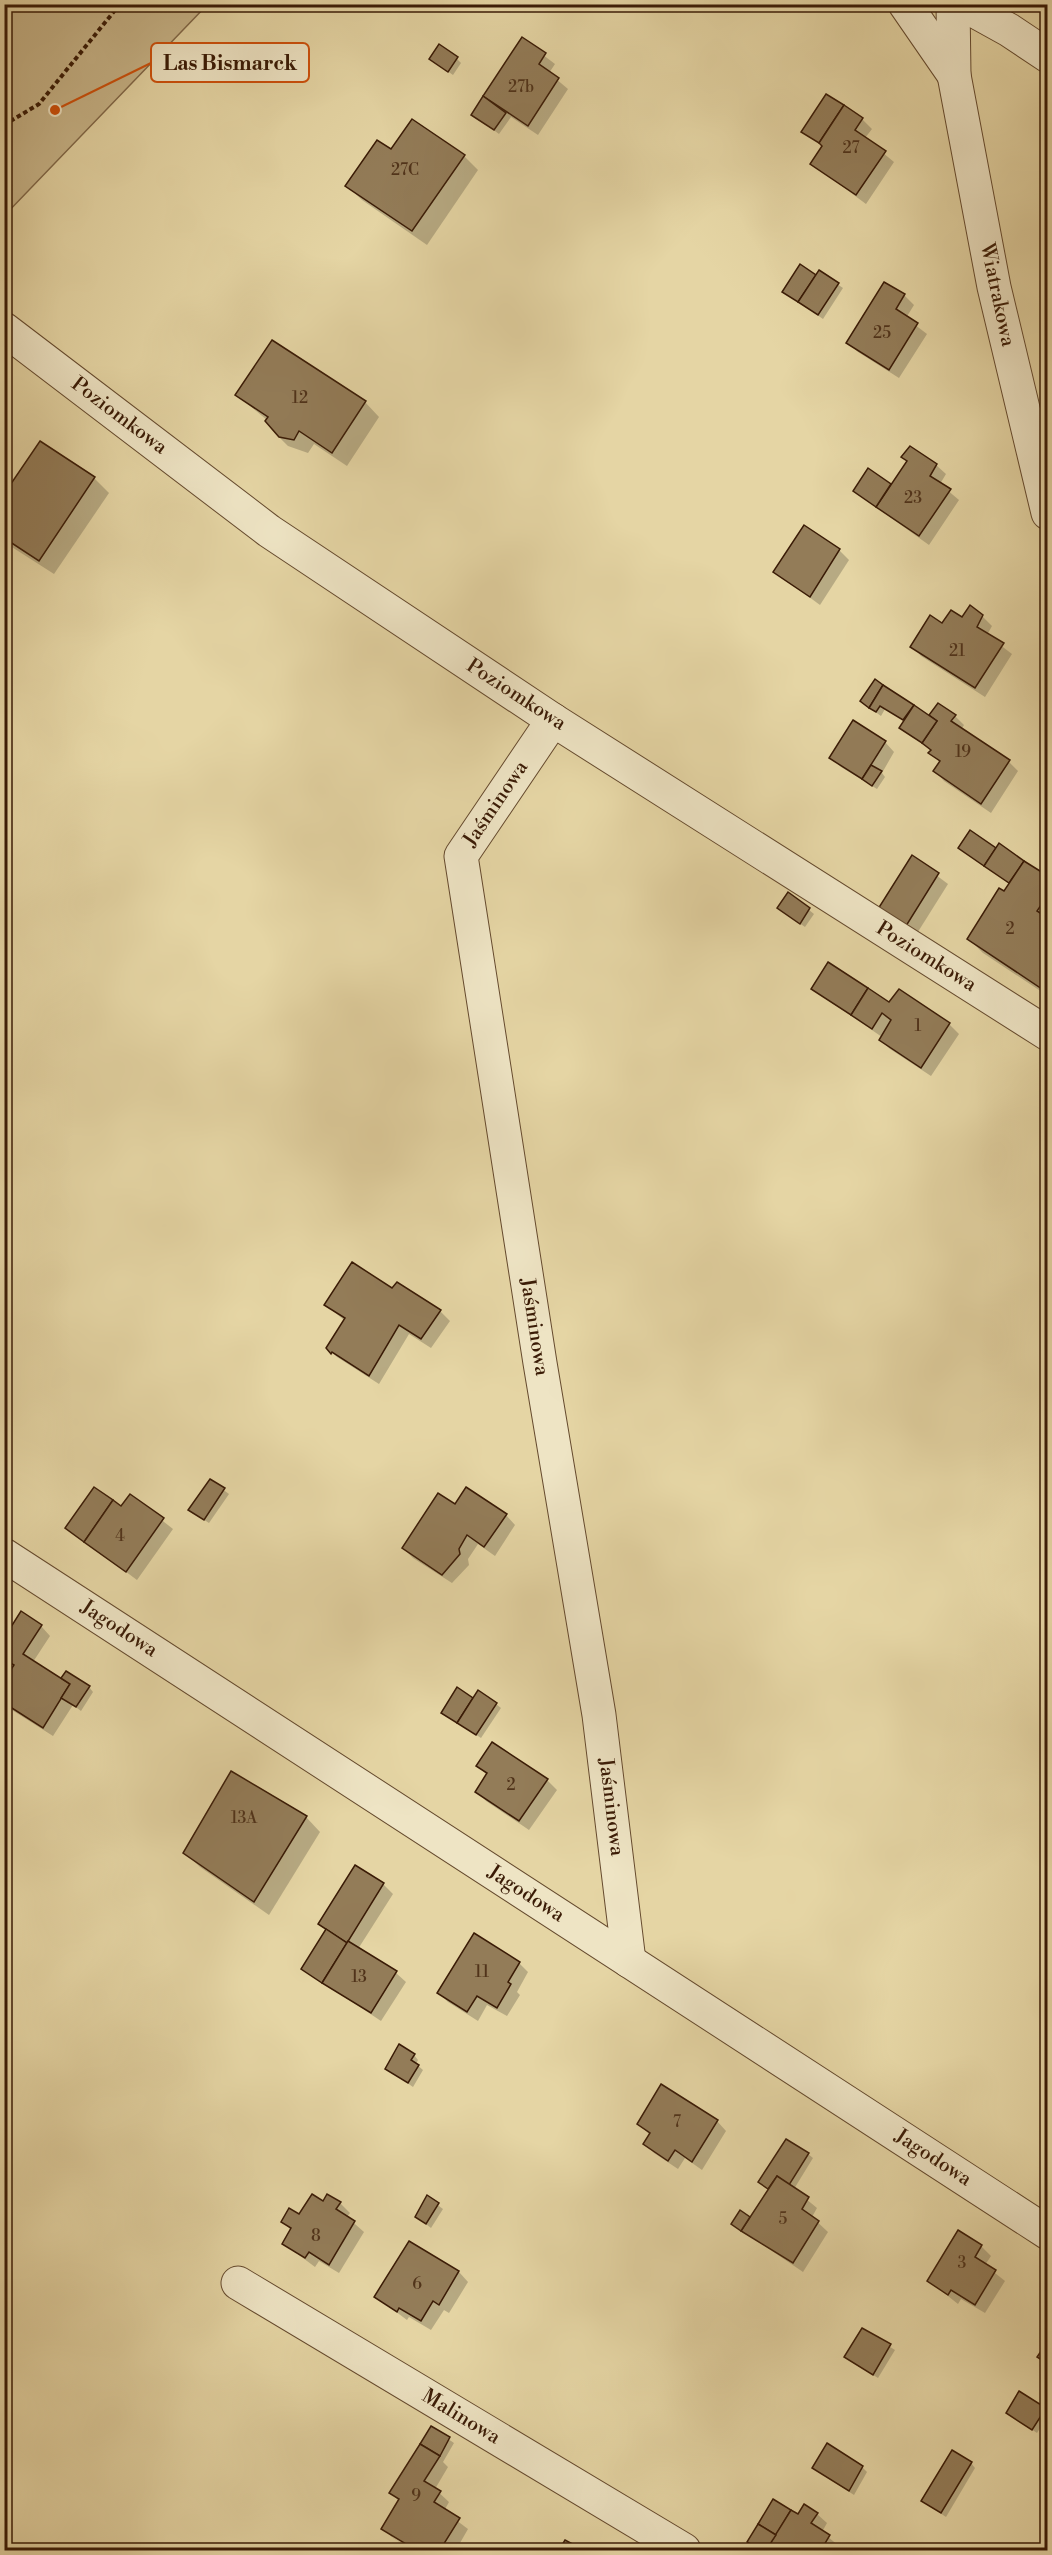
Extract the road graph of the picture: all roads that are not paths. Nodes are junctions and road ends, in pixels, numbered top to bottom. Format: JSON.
{"nodes":[{"id":1,"x":905,"y":4,"type":"edge"},
{"id":2,"x":953,"y":4,"type":"edge"},
{"id":3,"x":962,"y":4,"type":"edge"},
{"id":4,"x":1047,"y":56,"type":"edge"},
{"id":5,"x":954,"y":75,"type":"junction"},
{"id":6,"x":4,"y":328,"type":"edge"},
{"id":7,"x":1047,"y":513,"type":"edge"},
{"id":8,"x":553,"y":720,"type":"junction"},
{"id":9,"x":1047,"y":1034,"type":"edge"},
{"id":10,"x":4,"y":1555,"type":"edge"},
{"id":11,"x":629,"y":1961,"type":"junction"},
{"id":12,"x":1047,"y":2232,"type":"edge"},
{"id":13,"x":238,"y":2283,"type":"dead end"},
{"id":14,"x":684,"y":2550,"type":"edge"}],
"edges":[{"from":1,"to":5,"type":"street","name":"Wiatrakowa"},
{"from":2,"to":5,"type":"street","name":"Wiatrakowa"},
{"from":3,"to":4,"type":"street"},
{"from":5,"to":7,"type":"street","name":"Wiatrakowa"},
{"from":6,"to":8,"type":"street","name":"Poziomkowa"},
{"from":8,"to":9,"type":"street","name":"Poziomkowa"},
{"from":8,"to":11,"type":"street","name":"Jaśminowa"},
{"from":10,"to":11,"type":"street","name":"Jagodowa"},
{"from":11,"to":12,"type":"street","name":"Jagodowa"},
{"from":13,"to":14,"type":"street","name":"Malinowa"}]}
